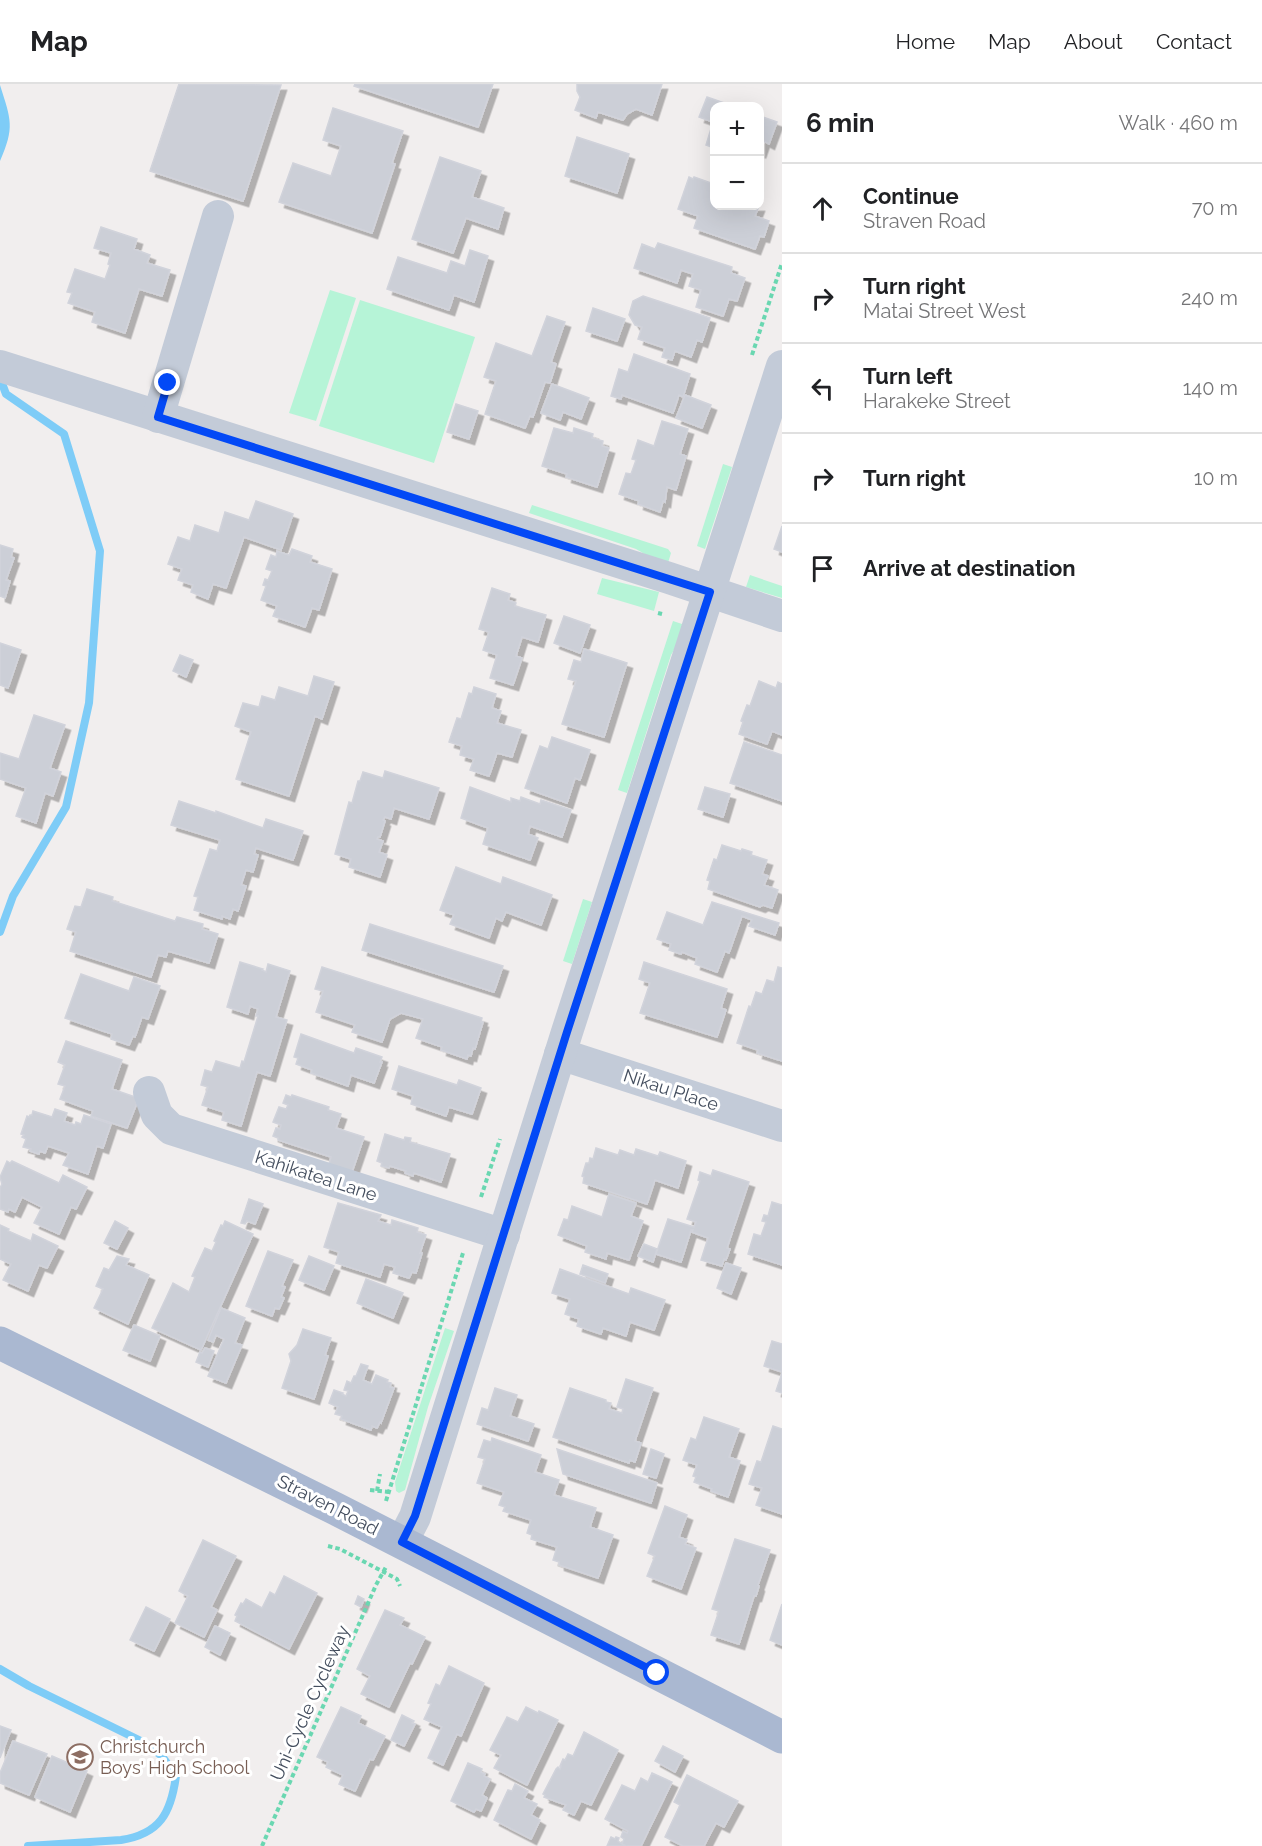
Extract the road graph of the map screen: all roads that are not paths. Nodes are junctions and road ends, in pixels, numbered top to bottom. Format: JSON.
{"nodes":[{"id":1,"x":218,"y":216,"type":"dead end"},
{"id":2,"x":782,"y":366,"type":"edge"},
{"id":3,"x":8,"y":368,"type":"edge"},
{"id":4,"x":158,"y":417,"type":"junction"},
{"id":5,"x":710,"y":592,"type":"junction"},
{"id":6,"x":782,"y":616,"type":"edge"},
{"id":7,"x":560,"y":1054,"type":"junction"},
{"id":8,"x":149,"y":1092,"type":"dead end"},
{"id":9,"x":782,"y":1126,"type":"edge"},
{"id":10,"x":504,"y":1235,"type":"junction"},
{"id":11,"x":0,"y":1343,"type":"edge"},
{"id":12,"x":402,"y":1542,"type":"junction"},
{"id":13,"x":782,"y":1737,"type":"edge"}],
"edges":[{"from":1,"to":4,"type":"street"},
{"from":2,"to":5,"type":"street"},
{"from":3,"to":4,"type":"street"},
{"from":4,"to":5,"type":"street"},
{"from":5,"to":6,"type":"street"},
{"from":5,"to":7,"type":"street"},
{"from":7,"to":9,"type":"street","name":"Nikau Place"},
{"from":7,"to":10,"type":"street"},
{"from":8,"to":10,"type":"street","name":"Kahikatea Lane"},
{"from":10,"to":12,"type":"street"},
{"from":11,"to":12,"type":"main road","name":"Straven Road"},
{"from":12,"to":13,"type":"main road","name":"Straven Road"}]}
